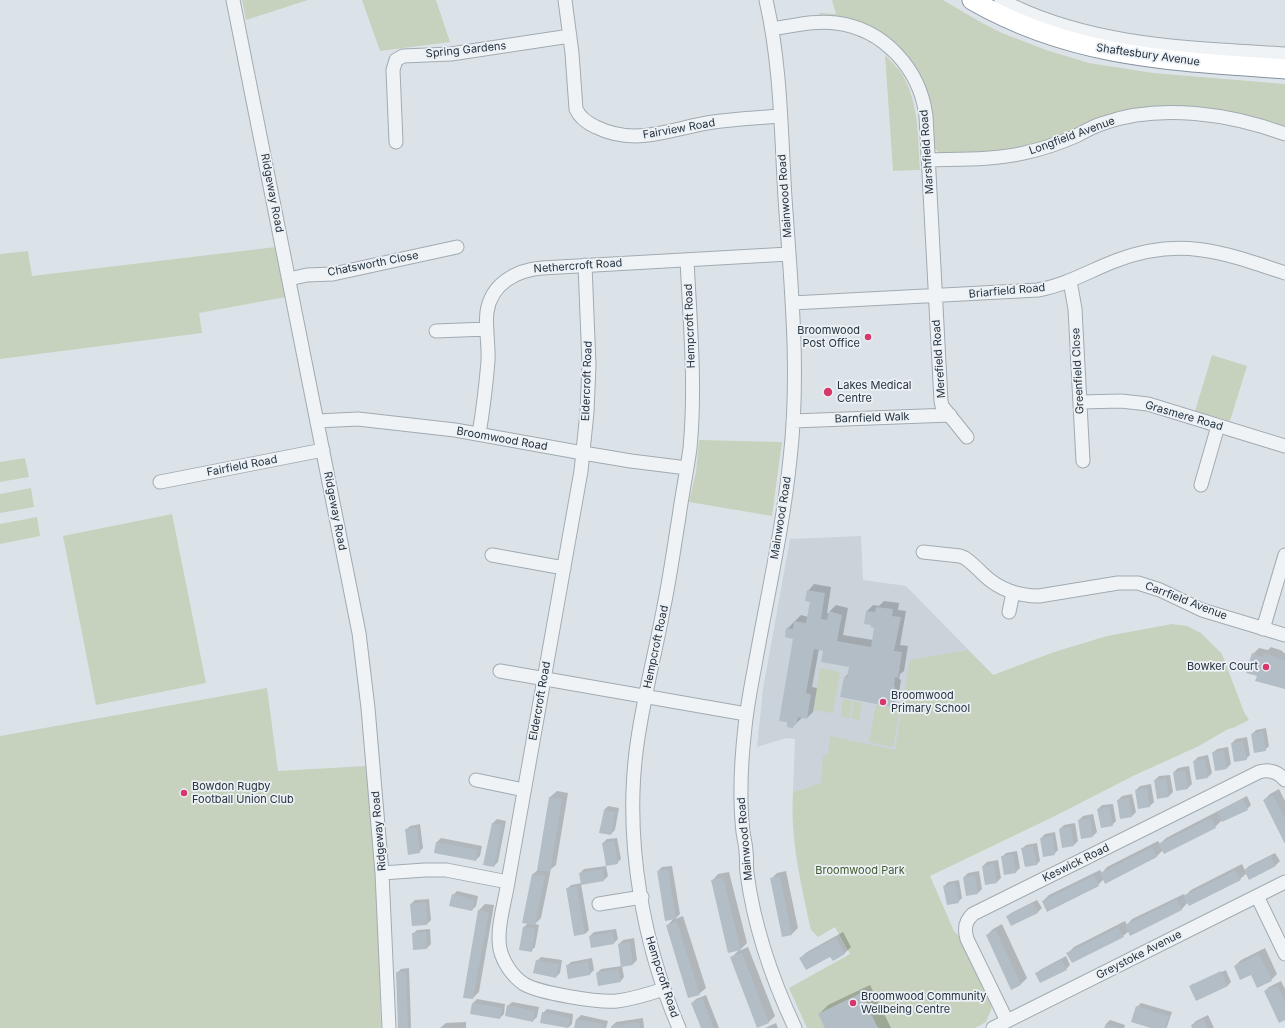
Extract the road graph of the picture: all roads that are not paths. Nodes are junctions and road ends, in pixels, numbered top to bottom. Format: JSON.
{"nodes":[{"id":1,"x":232,"y":0,"type":"edge"},
{"id":2,"x":565,"y":0,"type":"edge"},
{"id":3,"x":766,"y":0,"type":"edge"},
{"id":4,"x":972,"y":0,"type":"edge"},
{"id":5,"x":1001,"y":0,"type":"edge"},
{"id":6,"x":772,"y":29,"type":"junction"},
{"id":7,"x":570,"y":36,"type":"junction"},
{"id":8,"x":1285,"y":54,"type":"edge"},
{"id":9,"x":1285,"y":69,"type":"edge"},
{"id":10,"x":780,"y":116,"type":"junction"},
{"id":11,"x":1285,"y":134,"type":"edge"},
{"id":12,"x":396,"y":143,"type":"dead end"},
{"id":13,"x":928,"y":160,"type":"junction"},
{"id":14,"x":457,"y":247,"type":"dead end"},
{"id":15,"x":789,"y":254,"type":"junction"},
{"id":16,"x":687,"y":260,"type":"junction"},
{"id":17,"x":585,"y":265,"type":"junction"},
{"id":18,"x":1285,"y":273,"type":"edge"},
{"id":19,"x":289,"y":279,"type":"junction"},
{"id":20,"x":1070,"y":281,"type":"junction"},
{"id":21,"x":935,"y":296,"type":"junction"},
{"id":22,"x":792,"y":303,"type":"junction"},
{"id":23,"x":487,"y":329,"type":"junction"},
{"id":24,"x":435,"y":332,"type":"dead end"},
{"id":25,"x":1080,"y":402,"type":"junction"},
{"id":26,"x":950,"y":415,"type":"junction"},
{"id":27,"x":317,"y":421,"type":"junction"},
{"id":28,"x":793,"y":421,"type":"junction"},
{"id":29,"x":1218,"y":426,"type":"junction"},
{"id":30,"x":480,"y":434,"type":"junction"},
{"id":31,"x":967,"y":437,"type":"dead end"},
{"id":32,"x":1285,"y":446,"type":"edge"},
{"id":33,"x":323,"y":450,"type":"junction"},
{"id":34,"x":583,"y":454,"type":"junction"},
{"id":35,"x":1083,"y":461,"type":"dead end"},
{"id":36,"x":687,"y":468,"type":"junction"},
{"id":37,"x":160,"y":482,"type":"dead end"},
{"id":38,"x":1201,"y":485,"type":"dead end"},
{"id":39,"x":923,"y":552,"type":"dead end"},
{"id":40,"x":491,"y":554,"type":"dead end"},
{"id":41,"x":1285,"y":555,"type":"edge"},
{"id":42,"x":564,"y":568,"type":"junction"},
{"id":43,"x":1013,"y":593,"type":"junction"},
{"id":44,"x":1009,"y":612,"type":"dead end"},
{"id":45,"x":1263,"y":628,"type":"junction"},
{"id":46,"x":1285,"y":635,"type":"edge"},
{"id":47,"x":498,"y":671,"type":"dead end"},
{"id":48,"x":544,"y":678,"type":"junction"},
{"id":49,"x":645,"y":696,"type":"junction"},
{"id":50,"x":746,"y":714,"type":"junction"},
{"id":51,"x":475,"y":780,"type":"dead end"},
{"id":52,"x":1285,"y":780,"type":"edge"},
{"id":53,"x":524,"y":790,"type":"junction"},
{"id":54,"x":382,"y":873,"type":"junction"},
{"id":55,"x":508,"y":882,"type":"junction"},
{"id":56,"x":1285,"y":882,"type":"edge"},
{"id":57,"x":1257,"y":896,"type":"junction"},
{"id":58,"x":642,"y":897,"type":"junction"},
{"id":59,"x":597,"y":904,"type":"dead end"},
{"id":60,"x":1285,"y":954,"type":"edge"},
{"id":61,"x":664,"y":989,"type":"junction"},
{"id":62,"x":1007,"y":1021,"type":"junction"},
{"id":63,"x":389,"y":1028,"type":"edge"},
{"id":64,"x":679,"y":1028,"type":"edge"},
{"id":65,"x":795,"y":1028,"type":"edge"},
{"id":66,"x":993,"y":1028,"type":"edge"}],
"edges":[{"from":1,"to":19,"type":"street","name":"Ridgeway Road"},
{"from":2,"to":7,"type":"street","name":"Fairview Road"},
{"from":3,"to":6,"type":"street","name":"Mainwood Road"},
{"from":4,"to":9,"type":"highway","name":"Shaftesbury Avenue"},
{"from":5,"to":8,"type":"street","name":"Shaftesbury Avenue"},
{"from":6,"to":10,"type":"street","name":"Mainwood Road"},
{"from":6,"to":13,"type":"street","name":"Marshfield Road"},
{"from":7,"to":10,"type":"street","name":"Fairview Road"},
{"from":7,"to":12,"type":"street","name":"Spring Gardens"},
{"from":10,"to":15,"type":"street","name":"Mainwood Road"},
{"from":11,"to":13,"type":"street","name":"Longfield Avenue"},
{"from":13,"to":21,"type":"street","name":"Marshfield Road"},
{"from":14,"to":19,"type":"street","name":"Chatsworth Close"},
{"from":15,"to":16,"type":"street","name":"Nethercroft Road"},
{"from":15,"to":22,"type":"street","name":"Mainwood Road"},
{"from":16,"to":17,"type":"street","name":"Nethercroft Road"},
{"from":16,"to":36,"type":"street","name":"Hempcroft Road"},
{"from":17,"to":23,"type":"street","name":"Nethercroft Road"},
{"from":17,"to":34,"type":"street","name":"Eldercroft Road"},
{"from":18,"to":20,"type":"street","name":"Briarfield Road"},
{"from":19,"to":27,"type":"street","name":"Ridgeway Road"},
{"from":20,"to":21,"type":"street","name":"Briarfield Road"},
{"from":20,"to":25,"type":"street","name":"Greenfield Close"},
{"from":21,"to":22,"type":"street","name":"Briarfield Road"},
{"from":21,"to":26,"type":"street","name":"Merefield Road"},
{"from":22,"to":28,"type":"street","name":"Mainwood Road"},
{"from":23,"to":24,"type":"street"},
{"from":23,"to":30,"type":"street","name":"Nethercroft Road"},
{"from":25,"to":29,"type":"street","name":"Grasmere Road"},
{"from":25,"to":35,"type":"street","name":"Greenfield Close"},
{"from":26,"to":28,"type":"street","name":"Barnfield Walk"},
{"from":26,"to":31,"type":"street","name":"Merefield Road"},
{"from":27,"to":30,"type":"street","name":"Broomwood Road"},
{"from":27,"to":33,"type":"street","name":"Ridgeway Road"},
{"from":28,"to":50,"type":"street","name":"Mainwood Road"},
{"from":29,"to":32,"type":"street","name":"Grasmere Road"},
{"from":29,"to":38,"type":"street"},
{"from":30,"to":34,"type":"street","name":"Broomwood Road"},
{"from":33,"to":37,"type":"street","name":"Fairfield Road"},
{"from":33,"to":54,"type":"street","name":"Ridgeway Road"},
{"from":34,"to":36,"type":"street","name":"Broomwood Road"},
{"from":34,"to":42,"type":"street","name":"Eldercroft Road"},
{"from":36,"to":49,"type":"street","name":"Hempcroft Road"},
{"from":39,"to":43,"type":"street","name":"Carrfield Avenue"},
{"from":40,"to":42,"type":"street"},
{"from":41,"to":45,"type":"street"},
{"from":42,"to":48,"type":"street","name":"Eldercroft Road"},
{"from":43,"to":44,"type":"street"},
{"from":43,"to":45,"type":"street","name":"Carrfield Avenue"},
{"from":45,"to":46,"type":"street","name":"Carrfield Avenue"},
{"from":47,"to":48,"type":"street"},
{"from":48,"to":49,"type":"street"},
{"from":48,"to":53,"type":"street","name":"Eldercroft Road"},
{"from":49,"to":50,"type":"street"},
{"from":49,"to":58,"type":"street","name":"Hempcroft Road"},
{"from":50,"to":65,"type":"street","name":"Mainwood Road"},
{"from":51,"to":53,"type":"street"},
{"from":52,"to":62,"type":"street","name":"Keswick Road"},
{"from":53,"to":55,"type":"street","name":"Eldercroft Road"},
{"from":54,"to":55,"type":"street"},
{"from":54,"to":63,"type":"street","name":"Ridgeway Road"},
{"from":55,"to":61,"type":"street","name":"Eldercroft Road"},
{"from":56,"to":57,"type":"street","name":"Greystoke Avenue"},
{"from":57,"to":60,"type":"street"},
{"from":57,"to":62,"type":"street","name":"Greystoke Avenue"},
{"from":58,"to":59,"type":"street"},
{"from":58,"to":61,"type":"street","name":"Hempcroft Road"},
{"from":61,"to":64,"type":"street","name":"Hempcroft Road"},
{"from":62,"to":66,"type":"street","name":"Greystoke Avenue"}]}
